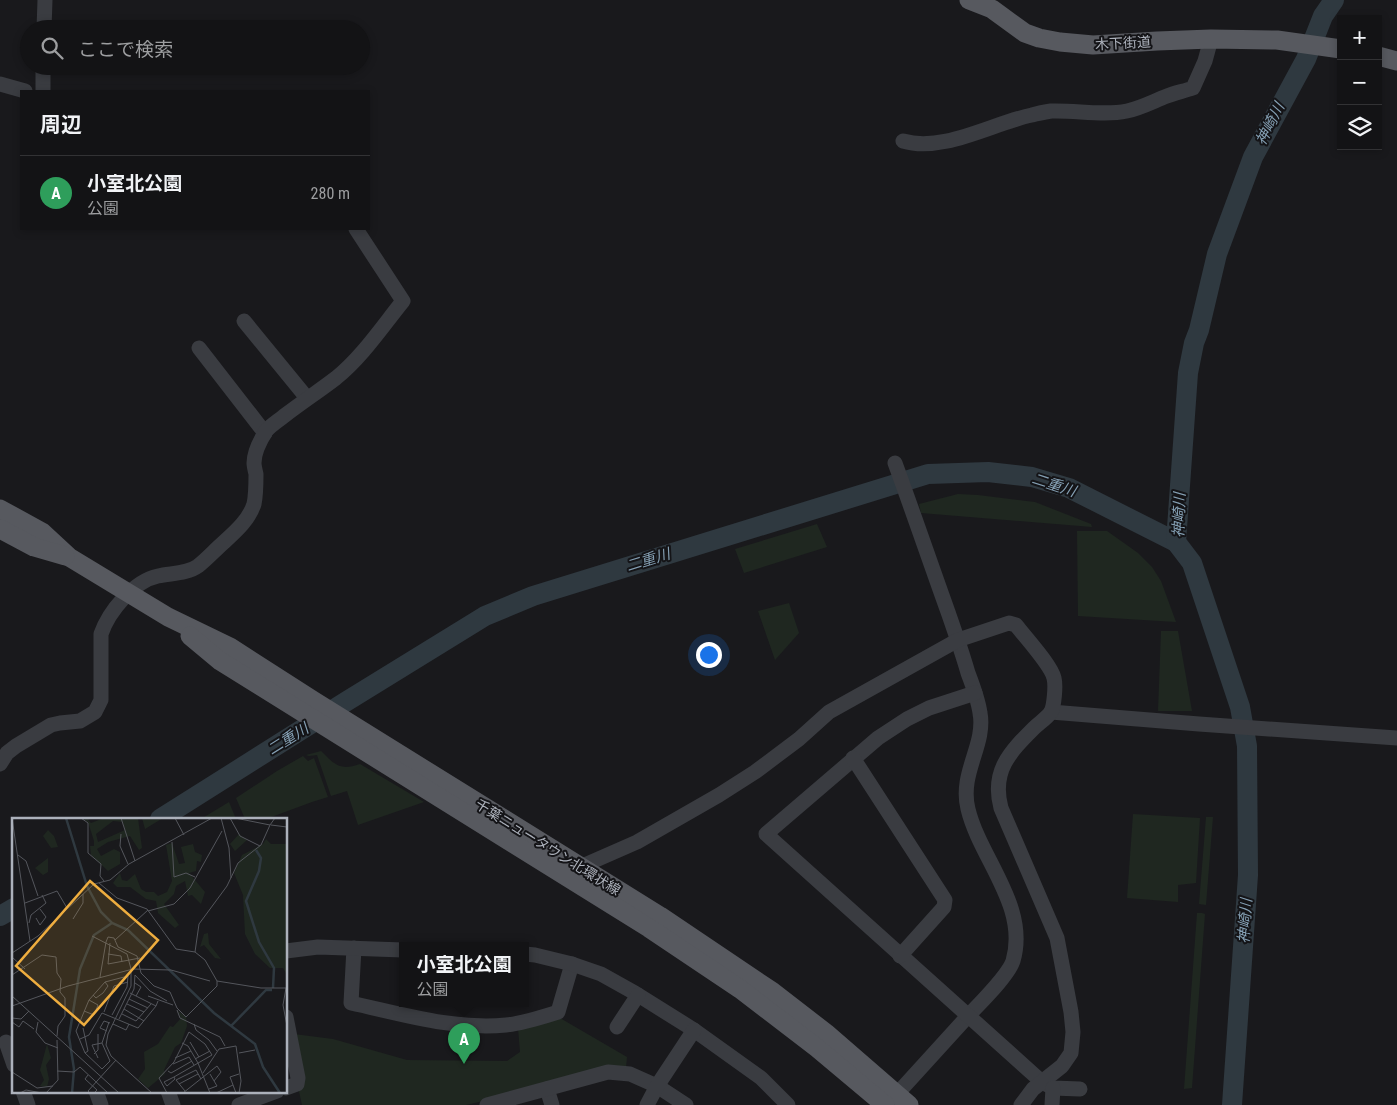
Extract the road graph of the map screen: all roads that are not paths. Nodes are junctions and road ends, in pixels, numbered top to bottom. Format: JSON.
{"nodes":[{"id":1,"x":45,"y":0,"type":"edge"},
{"id":2,"x":969,"y":0,"type":"edge"},
{"id":3,"x":44,"y":20,"type":"edge"},
{"id":4,"x":1211,"y":40,"type":"junction"},
{"id":5,"x":1334,"y":48,"type":"edge"},
{"id":6,"x":1382,"y":57,"type":"edge"},
{"id":7,"x":1397,"y":61,"type":"edge"},
{"id":8,"x":43,"y":75,"type":"edge"},
{"id":9,"x":0,"y":84,"type":"edge"},
{"id":10,"x":21,"y":90,"type":"edge"},
{"id":11,"x":43,"y":90,"type":"edge"},
{"id":12,"x":903,"y":141,"type":"dead end"},
{"id":13,"x":357,"y":230,"type":"edge"},
{"id":14,"x":244,"y":321,"type":"dead end"},
{"id":15,"x":198,"y":348,"type":"dead end"},
{"id":16,"x":306,"y":398,"type":"junction"},
{"id":17,"x":265,"y":433,"type":"junction"},
{"id":18,"x":895,"y":462,"type":"dead end"},
{"id":19,"x":0,"y":509,"type":"edge"},
{"id":20,"x":0,"y":528,"type":"edge"},
{"id":21,"x":69,"y":557,"type":"junction"},
{"id":22,"x":130,"y":593,"type":"junction"},
{"id":23,"x":958,"y":640,"type":"junction"},
{"id":24,"x":975,"y":693,"type":"junction"},
{"id":25,"x":1051,"y":712,"type":"junction"},
{"id":26,"x":342,"y":728,"type":"junction"},
{"id":27,"x":1397,"y":738,"type":"edge"},
{"id":28,"x":853,"y":758,"type":"junction"},
{"id":29,"x":0,"y":764,"type":"edge"},
{"id":30,"x":580,"y":867,"type":"junction"},
{"id":31,"x":354,"y":948,"type":"junction"},
{"id":32,"x":399,"y":950,"type":"edge"},
{"id":33,"x":288,"y":951,"type":"edge"},
{"id":34,"x":529,"y":954,"type":"edge"},
{"id":35,"x":900,"y":956,"type":"junction"},
{"id":36,"x":572,"y":964,"type":"junction"},
{"id":37,"x":638,"y":995,"type":"junction"},
{"id":38,"x":968,"y":1016,"type":"junction"},
{"id":39,"x":288,"y":1027,"type":"edge"},
{"id":40,"x":617,"y":1027,"type":"dead end"},
{"id":41,"x":694,"y":1030,"type":"junction"},
{"id":42,"x":6,"y":1042,"type":"edge"},
{"id":43,"x":12,"y":1059,"type":"edge"},
{"id":44,"x":1048,"y":1085,"type":"junction"},
{"id":45,"x":657,"y":1086,"type":"junction"},
{"id":46,"x":288,"y":1087,"type":"edge"},
{"id":47,"x":547,"y":1089,"type":"junction"},
{"id":48,"x":1080,"y":1089,"type":"dead end"},
{"id":49,"x":23,"y":1092,"type":"edge"},
{"id":50,"x":96,"y":1092,"type":"edge"},
{"id":51,"x":168,"y":1092,"type":"edge"},
{"id":52,"x":273,"y":1092,"type":"edge"},
{"id":53,"x":241,"y":1100,"type":"edge"},
{"id":54,"x":894,"y":1102,"type":"edge"},
{"id":55,"x":28,"y":1105,"type":"edge"},
{"id":56,"x":101,"y":1105,"type":"edge"},
{"id":57,"x":173,"y":1105,"type":"edge"},
{"id":58,"x":487,"y":1105,"type":"edge"},
{"id":59,"x":552,"y":1105,"type":"edge"},
{"id":60,"x":648,"y":1105,"type":"edge"},
{"id":61,"x":686,"y":1105,"type":"edge"},
{"id":62,"x":788,"y":1105,"type":"edge"},
{"id":63,"x":1021,"y":1105,"type":"edge"},
{"id":64,"x":1052,"y":1105,"type":"edge"}],
"edges":[{"from":1,"to":3,"type":"street"},
{"from":2,"to":4,"type":"main road","name":"木下街道"},
{"from":4,"to":5,"type":"main road","name":"木下街道"},
{"from":4,"to":12,"type":"street"},
{"from":6,"to":7,"type":"main road"},
{"from":8,"to":11,"type":"street"},
{"from":9,"to":10,"type":"street"},
{"from":13,"to":16,"type":"street"},
{"from":14,"to":16,"type":"street"},
{"from":15,"to":17,"type":"street"},
{"from":16,"to":17,"type":"street"},
{"from":17,"to":22,"type":"street"},
{"from":18,"to":23,"type":"street"},
{"from":19,"to":21,"type":"main road","name":"千葉ニュータウン北環状線"},
{"from":20,"to":21,"type":"main road","name":"千葉ニュータウン北環状線"},
{"from":21,"to":22,"type":"main road","name":"千葉ニュータウン北環状線"},
{"from":22,"to":26,"type":"main road","name":"千葉ニュータウン北環状線"},
{"from":22,"to":29,"type":"street"},
{"from":23,"to":24,"type":"street"},
{"from":23,"to":25,"type":"street"},
{"from":23,"to":30,"type":"street"},
{"from":24,"to":28,"type":"street"},
{"from":24,"to":38,"type":"street"},
{"from":25,"to":27,"type":"street"},
{"from":25,"to":44,"type":"street"},
{"from":26,"to":30,"type":"main road","name":"千葉ニュータウン北環状線"},
{"from":26,"to":54,"type":"main road","name":"千葉ニュータウン北環状線"},
{"from":28,"to":35,"type":"street"},
{"from":28,"to":35,"type":"street"},
{"from":30,"to":54,"type":"main road","name":"千葉ニュータウン北環状線"},
{"from":31,"to":32,"type":"street"},
{"from":31,"to":33,"type":"street"},
{"from":31,"to":36,"type":"street"},
{"from":34,"to":36,"type":"street"},
{"from":35,"to":38,"type":"street"},
{"from":36,"to":37,"type":"street"},
{"from":37,"to":40,"type":"street"},
{"from":37,"to":41,"type":"street"},
{"from":38,"to":44,"type":"street"},
{"from":38,"to":54,"type":"street"},
{"from":39,"to":46,"type":"street"},
{"from":41,"to":45,"type":"street"},
{"from":41,"to":62,"type":"street"},
{"from":42,"to":43,"type":"street"},
{"from":44,"to":48,"type":"street"},
{"from":44,"to":63,"type":"street"},
{"from":44,"to":64,"type":"street"},
{"from":45,"to":47,"type":"street"},
{"from":45,"to":60,"type":"street"},
{"from":45,"to":61,"type":"street"},
{"from":47,"to":58,"type":"street"},
{"from":47,"to":59,"type":"street"},
{"from":49,"to":55,"type":"street"},
{"from":50,"to":56,"type":"street"},
{"from":51,"to":57,"type":"street"},
{"from":52,"to":53,"type":"street"}]}
